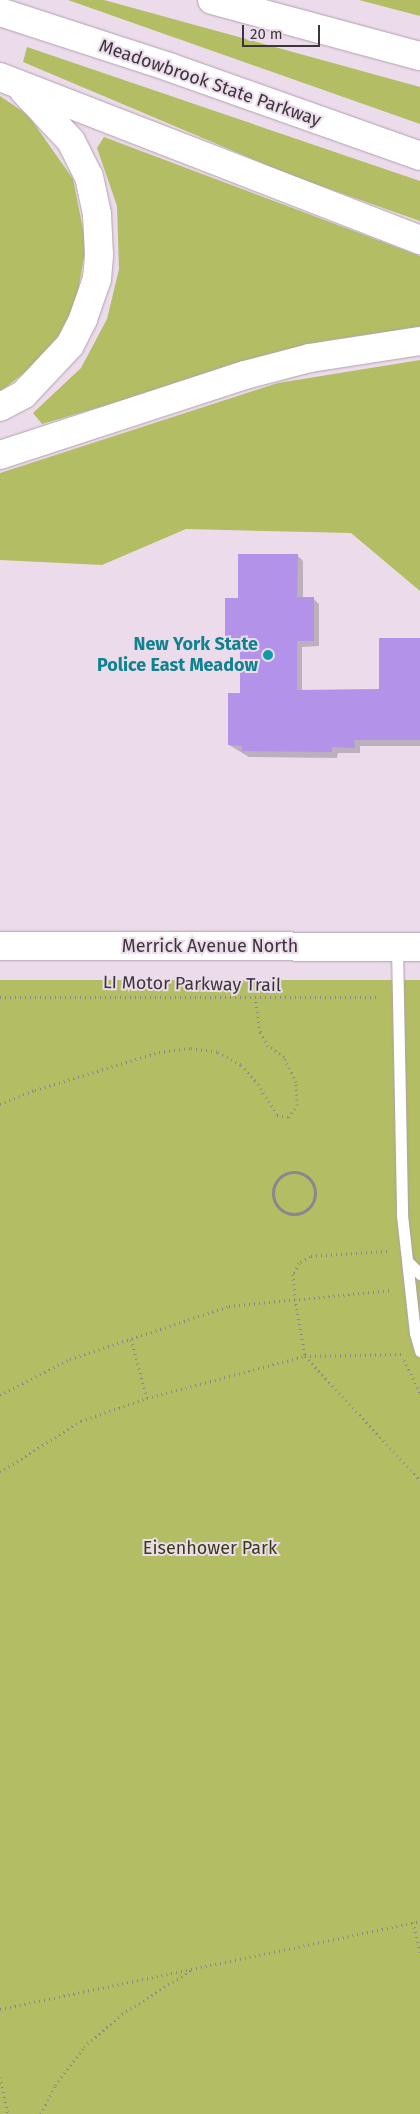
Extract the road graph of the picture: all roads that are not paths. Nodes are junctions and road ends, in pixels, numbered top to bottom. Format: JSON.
{"nodes":[{"id":1,"x":212,"y":0,"type":"edge"},
{"id":2,"x":0,"y":12,"type":"edge"},
{"id":3,"x":420,"y":56,"type":"edge"},
{"id":4,"x":10,"y":82,"type":"edge"},
{"id":5,"x":420,"y":156,"type":"edge"},
{"id":6,"x":420,"y":240,"type":"edge"},
{"id":7,"x":420,"y":341,"type":"edge"},
{"id":8,"x":0,"y":407,"type":"edge"},
{"id":9,"x":0,"y":455,"type":"edge"},
{"id":10,"x":0,"y":946,"type":"edge"},
{"id":11,"x":409,"y":947,"type":"edge"},
{"id":12,"x":408,"y":1262,"type":"junction"},
{"id":13,"x":420,"y":1274,"type":"edge"},
{"id":14,"x":420,"y":1351,"type":"edge"}],
"edges":[{"from":1,"to":3,"type":"main road"},
{"from":2,"to":5,"type":"main road","name":"Meadowbrook State Parkway"},
{"from":4,"to":6,"type":"main road"},
{"from":4,"to":8,"type":"main road"},
{"from":7,"to":9,"type":"main road"},
{"from":10,"to":11,"type":"main road","name":"Merrick Avenue North"},
{"from":11,"to":12,"type":"lane"},
{"from":12,"to":13,"type":"lane"},
{"from":12,"to":14,"type":"lane"}]}
